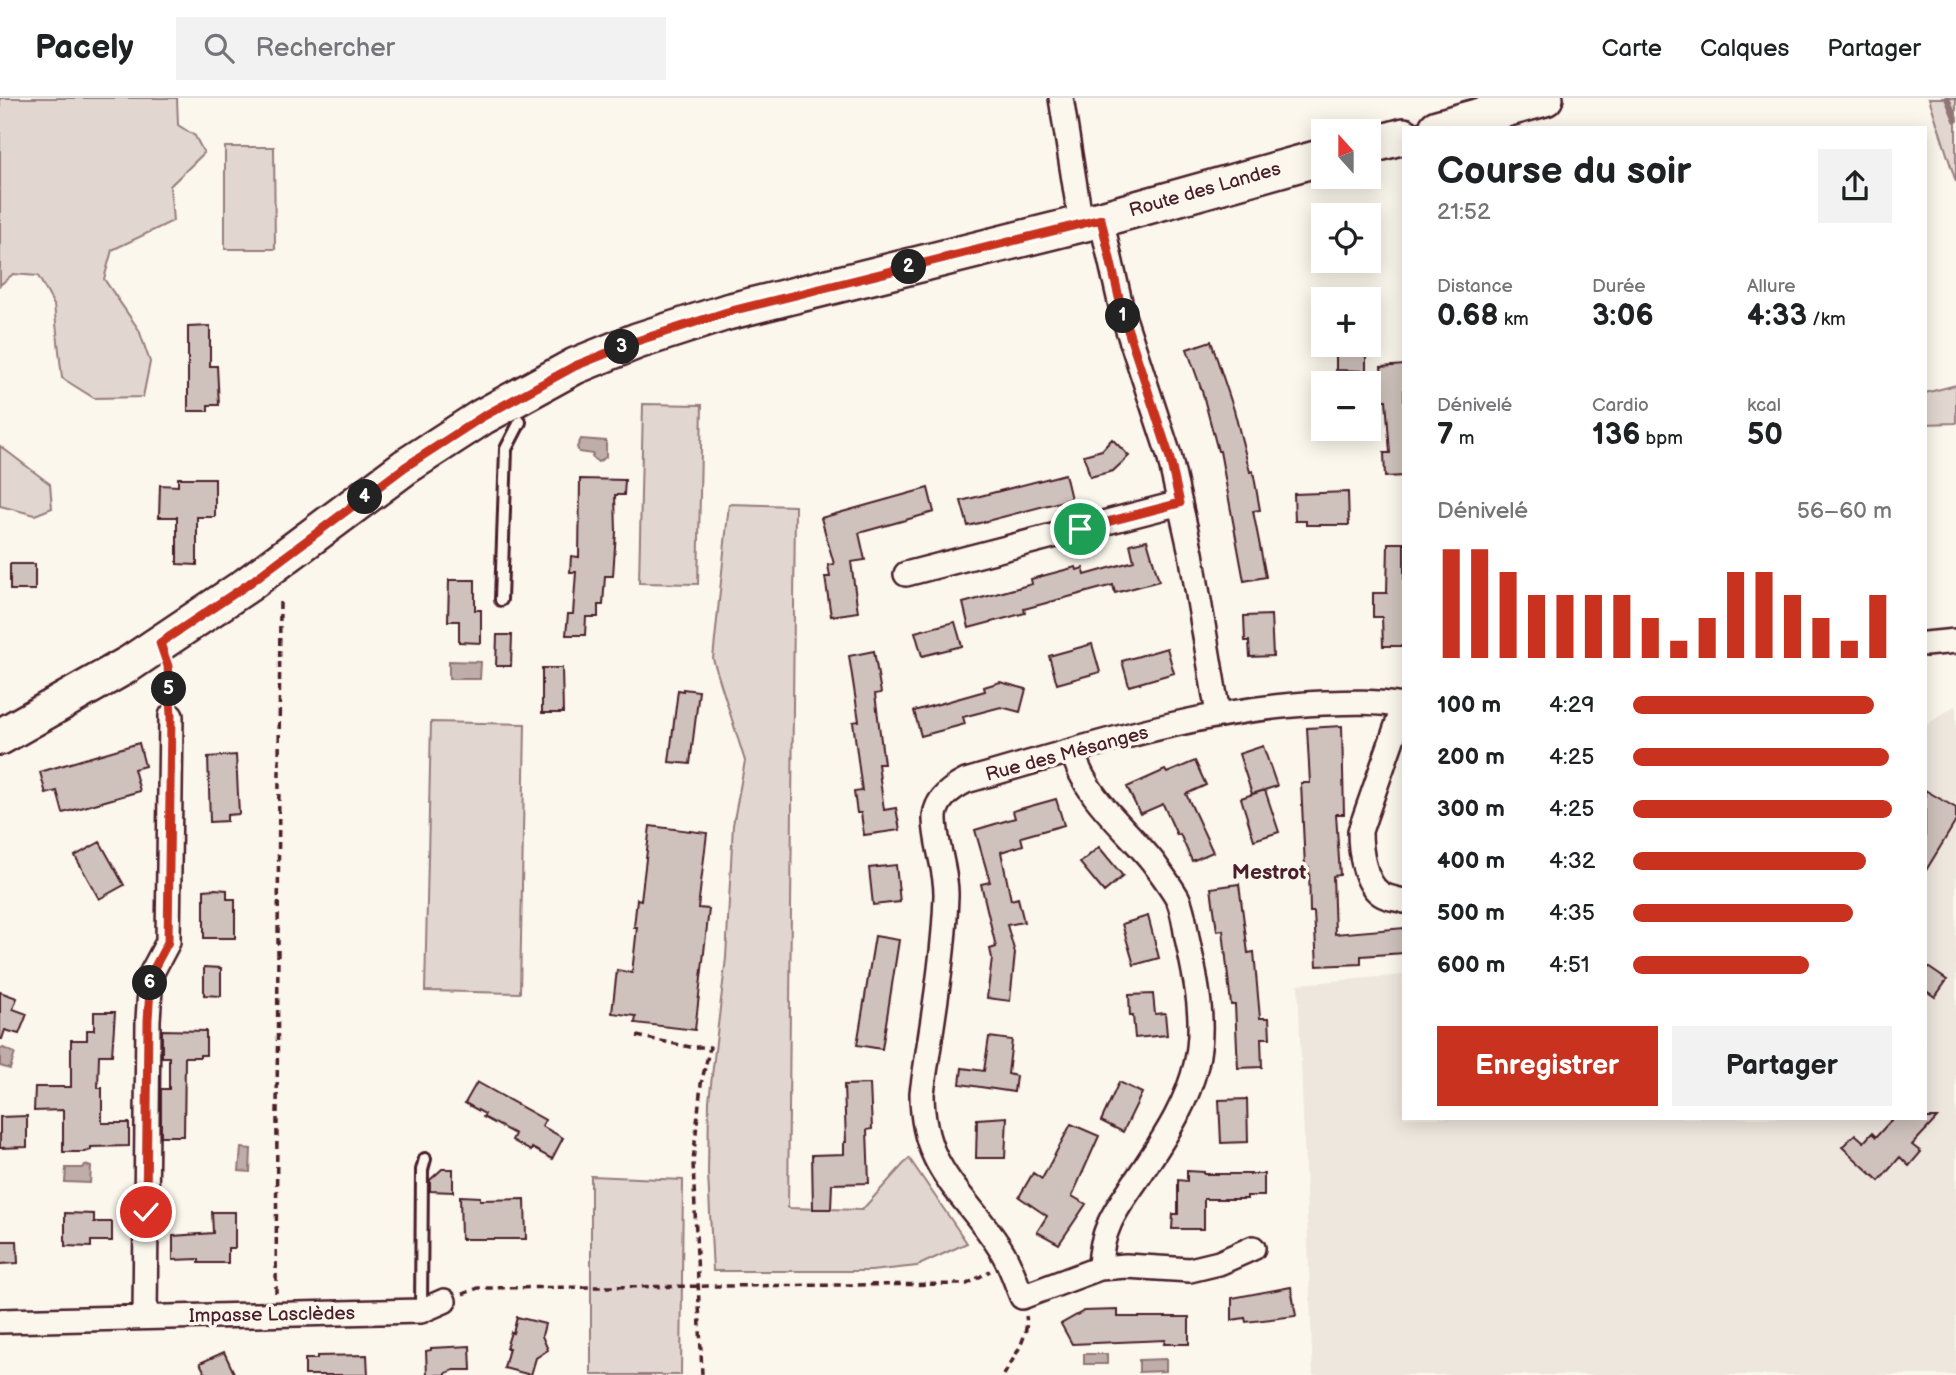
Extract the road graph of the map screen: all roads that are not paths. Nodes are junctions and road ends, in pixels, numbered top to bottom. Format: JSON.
{"nodes":[{"id":1,"x":1061,"y":98,"type":"edge"},
{"id":2,"x":1545,"y":98,"type":"edge"},
{"id":3,"x":1458,"y":125,"type":"edge"},
{"id":4,"x":1402,"y":137,"type":"edge"},
{"id":5,"x":1381,"y":142,"type":"edge"},
{"id":6,"x":1311,"y":161,"type":"edge"},
{"id":7,"x":1091,"y":221,"type":"junction"},
{"id":8,"x":520,"y":422,"type":"dead end"},
{"id":9,"x":1180,"y":503,"type":"junction"},
{"id":10,"x":906,"y":574,"type":"dead end"},
{"id":11,"x":501,"y":600,"type":"dead end"},
{"id":12,"x":1956,"y":641,"type":"edge"},
{"id":13,"x":1927,"y":644,"type":"edge"},
{"id":14,"x":1402,"y":706,"type":"edge"},
{"id":15,"x":1402,"y":709,"type":"edge"},
{"id":16,"x":1217,"y":714,"type":"junction"},
{"id":17,"x":171,"y":716,"type":"road end"},
{"id":18,"x":0,"y":737,"type":"edge"},
{"id":19,"x":1073,"y":752,"type":"junction"},
{"id":20,"x":1402,"y":900,"type":"edge"},
{"id":21,"x":425,"y":1159,"type":"dead end"},
{"id":22,"x":1253,"y":1248,"type":"dead end"},
{"id":23,"x":1100,"y":1268,"type":"junction"},
{"id":24,"x":444,"y":1301,"type":"road end"},
{"id":25,"x":410,"y":1312,"type":"junction"},
{"id":26,"x":145,"y":1317,"type":"junction"},
{"id":27,"x":0,"y":1321,"type":"edge"}],
"edges":[{"from":1,"to":7,"type":"street"},
{"from":2,"to":3,"type":"main road"},
{"from":4,"to":5,"type":"main road"},
{"from":6,"to":7,"type":"main road","name":"Route des Landes"},
{"from":7,"to":9,"type":"street"},
{"from":7,"to":18,"type":"main road","name":"Route des Landes"},
{"from":8,"to":11,"type":"lane"},
{"from":9,"to":10,"type":"street"},
{"from":9,"to":16,"type":"street"},
{"from":12,"to":13,"type":"street"},
{"from":14,"to":16,"type":"street","name":"Rue des Mésanges"},
{"from":15,"to":20,"type":"street"},
{"from":16,"to":19,"type":"street","name":"Rue des Mésanges"},
{"from":17,"to":26,"type":"street"},
{"from":19,"to":23,"type":"street"},
{"from":19,"to":23,"type":"street","name":"Rue des Mésanges"},
{"from":21,"to":25,"type":"lane"},
{"from":22,"to":23,"type":"street"},
{"from":24,"to":25,"type":"street"},
{"from":25,"to":26,"type":"street","name":"Impasse Lasclèdes"},
{"from":26,"to":27,"type":"street","name":"Impasse Lasclèdes"}]}
